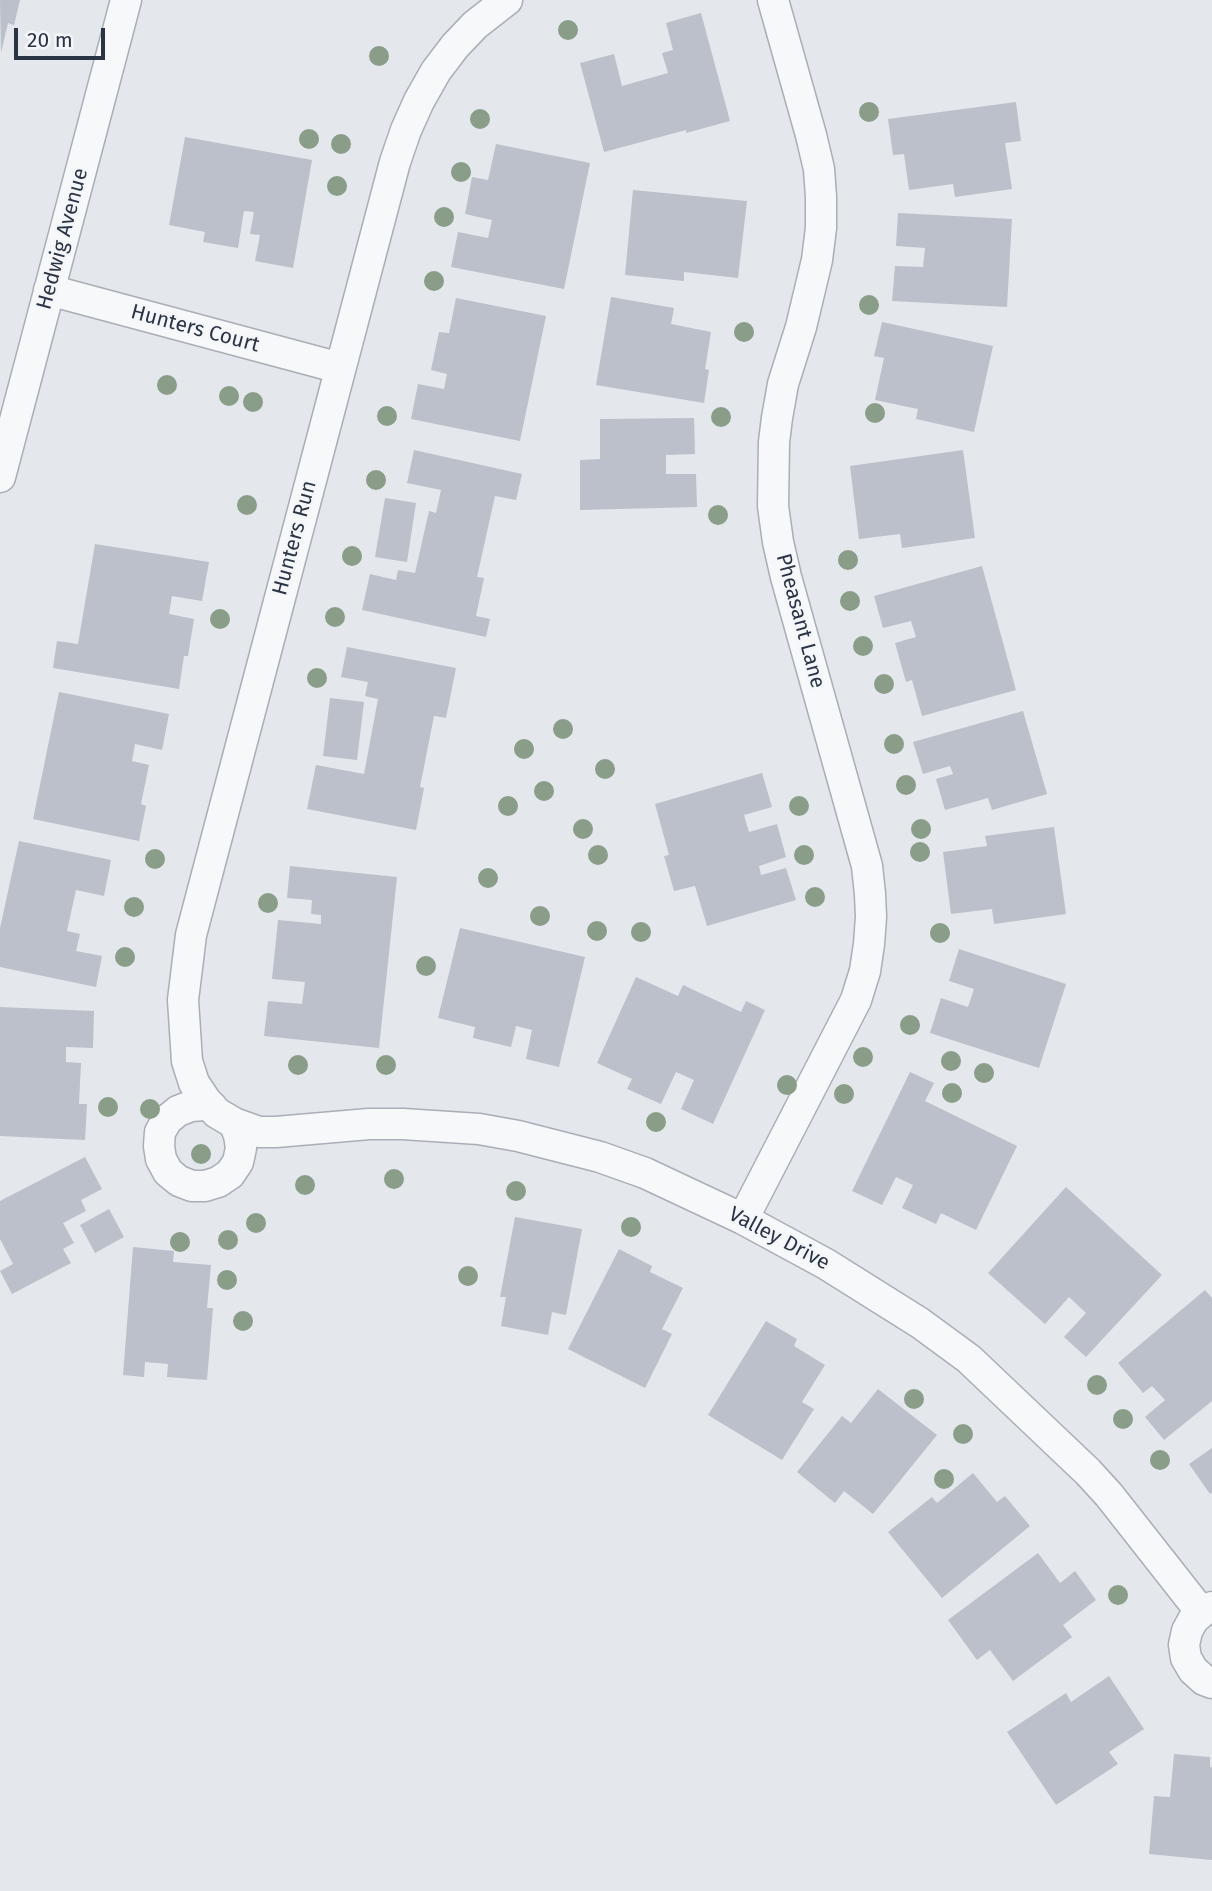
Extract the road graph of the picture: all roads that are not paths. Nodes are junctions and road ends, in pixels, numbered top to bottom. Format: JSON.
{"nodes":[{"id":1,"x":126,"y":0,"type":"edge"},
{"id":2,"x":507,"y":0,"type":"edge"},
{"id":3,"x":774,"y":0,"type":"edge"},
{"id":4,"x":49,"y":290,"type":"junction"},
{"id":5,"x":340,"y":368,"type":"junction"},
{"id":6,"x":0,"y":477,"type":"edge"},
{"id":7,"x":223,"y":1115,"type":"joint"},
{"id":8,"x":743,"y":1219,"type":"junction"},
{"id":9,"x":1206,"y":1610,"type":"edge"},
{"id":10,"x":1212,"y":1683,"type":"edge"}],
"edges":[{"from":1,"to":4,"type":"street","name":"Hedwig Avenue"},
{"from":2,"to":5,"type":"street","name":"Hunters Run"},
{"from":3,"to":8,"type":"street","name":"Pheasant Lane"},
{"from":4,"to":5,"type":"street","name":"Hunters Court"},
{"from":4,"to":6,"type":"street","name":"Hedwig Avenue"},
{"from":5,"to":7,"type":"street","name":"Hunters Run"},
{"from":7,"to":8,"type":"street","name":"Valley Drive"},
{"from":8,"to":9,"type":"street","name":"Valley Drive"},
{"from":9,"to":10,"type":"street","name":"Valley Drive"}]}
